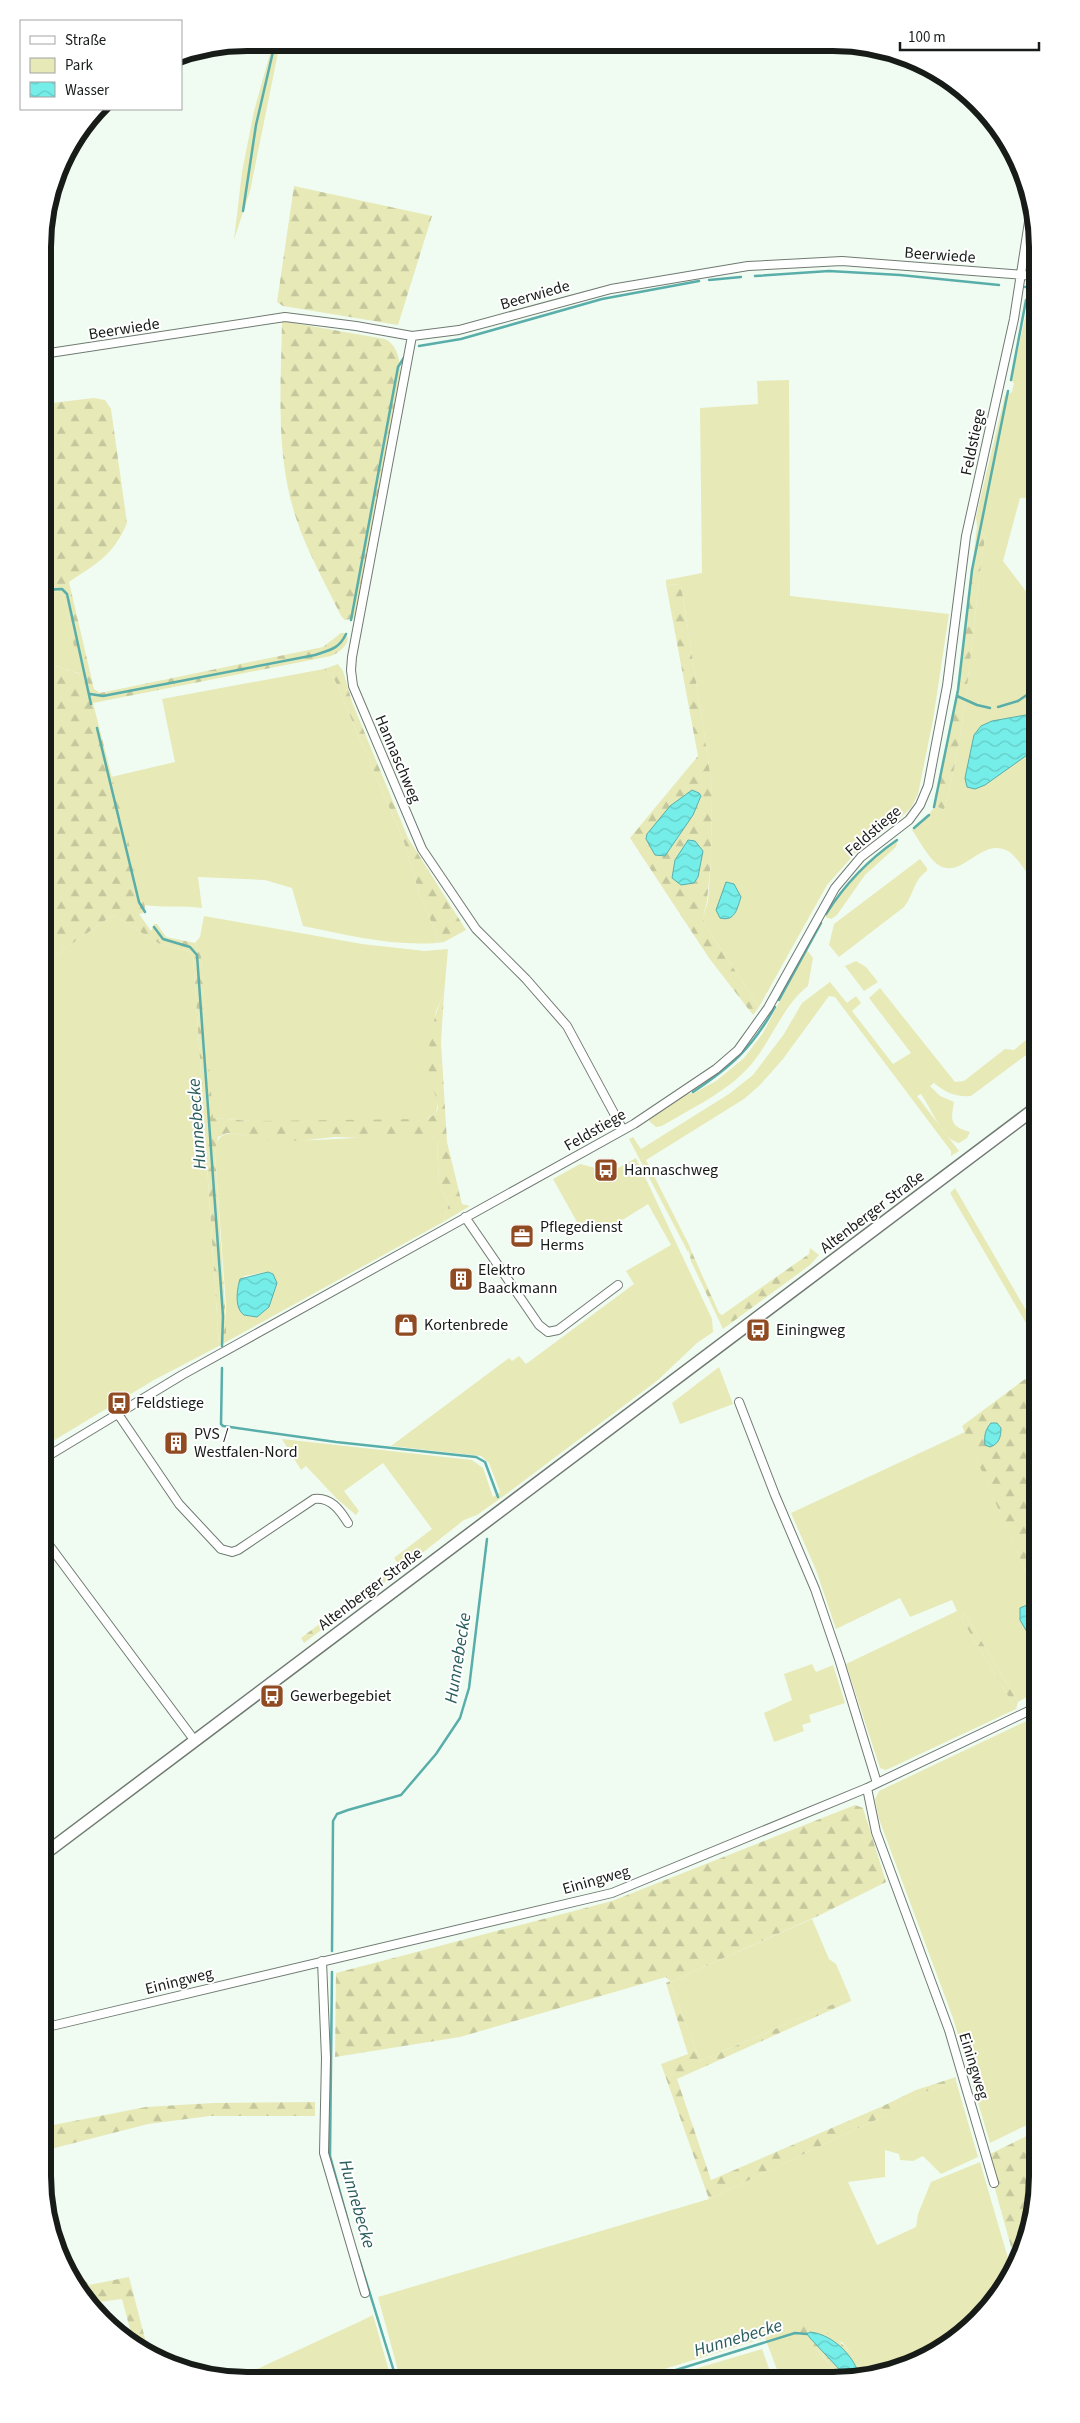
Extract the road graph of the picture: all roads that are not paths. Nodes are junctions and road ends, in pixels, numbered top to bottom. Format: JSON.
{"nodes":[{"id":1,"x":1028,"y":232,"type":"edge"},
{"id":2,"x":1022,"y":274,"type":"junction"},
{"id":3,"x":1029,"y":275,"type":"edge"},
{"id":4,"x":412,"y":336,"type":"junction"},
{"id":5,"x":51,"y":353,"type":"edge"},
{"id":6,"x":1029,"y":1113,"type":"edge"},
{"id":7,"x":623,"y":1130,"type":"junction"},
{"id":8,"x":465,"y":1217,"type":"junction"},
{"id":9,"x":618,"y":1285,"type":"dead end"},
{"id":10,"x":739,"y":1402,"type":"dead end"},
{"id":11,"x":118,"y":1414,"type":"junction"},
{"id":12,"x":51,"y":1455,"type":"edge"},
{"id":13,"x":348,"y":1524,"type":"dead end"},
{"id":14,"x":51,"y":1548,"type":"edge"},
{"id":15,"x":1029,"y":1711,"type":"edge"},
{"id":16,"x":194,"y":1741,"type":"junction"},
{"id":17,"x":877,"y":1783,"type":"junction"},
{"id":18,"x":867,"y":1788,"type":"junction"},
{"id":19,"x":51,"y":1849,"type":"edge"},
{"id":20,"x":322,"y":1961,"type":"junction"},
{"id":21,"x":51,"y":2026,"type":"edge"},
{"id":22,"x":994,"y":2184,"type":"dead end"},
{"id":23,"x":365,"y":2293,"type":"dead end"}],
"edges":[{"from":1,"to":2,"type":"street","name":"Feldstiege"},
{"from":2,"to":3,"type":"street","name":"Beerwiede"},
{"from":2,"to":4,"type":"street","name":"Beerwiede"},
{"from":2,"to":7,"type":"street","name":"Feldstiege"},
{"from":4,"to":5,"type":"street","name":"Beerwiede"},
{"from":4,"to":7,"type":"street","name":"Hannaschweg"},
{"from":6,"to":16,"type":"main road","name":"Altenberger Straße"},
{"from":7,"to":8,"type":"street","name":"Feldstiege"},
{"from":8,"to":9,"type":"street"},
{"from":8,"to":11,"type":"street","name":"Feldstiege"},
{"from":10,"to":17,"type":"street"},
{"from":11,"to":12,"type":"street","name":"Feldstiege"},
{"from":11,"to":13,"type":"street"},
{"from":14,"to":16,"type":"street"},
{"from":15,"to":17,"type":"street","name":"Einingweg"},
{"from":16,"to":19,"type":"main road","name":"Altenberger Straße"},
{"from":17,"to":18,"type":"street","name":"Einingweg"},
{"from":18,"to":20,"type":"street","name":"Einingweg"},
{"from":18,"to":22,"type":"street","name":"Einingweg"},
{"from":20,"to":21,"type":"street","name":"Einingweg"},
{"from":20,"to":23,"type":"street"}]}
